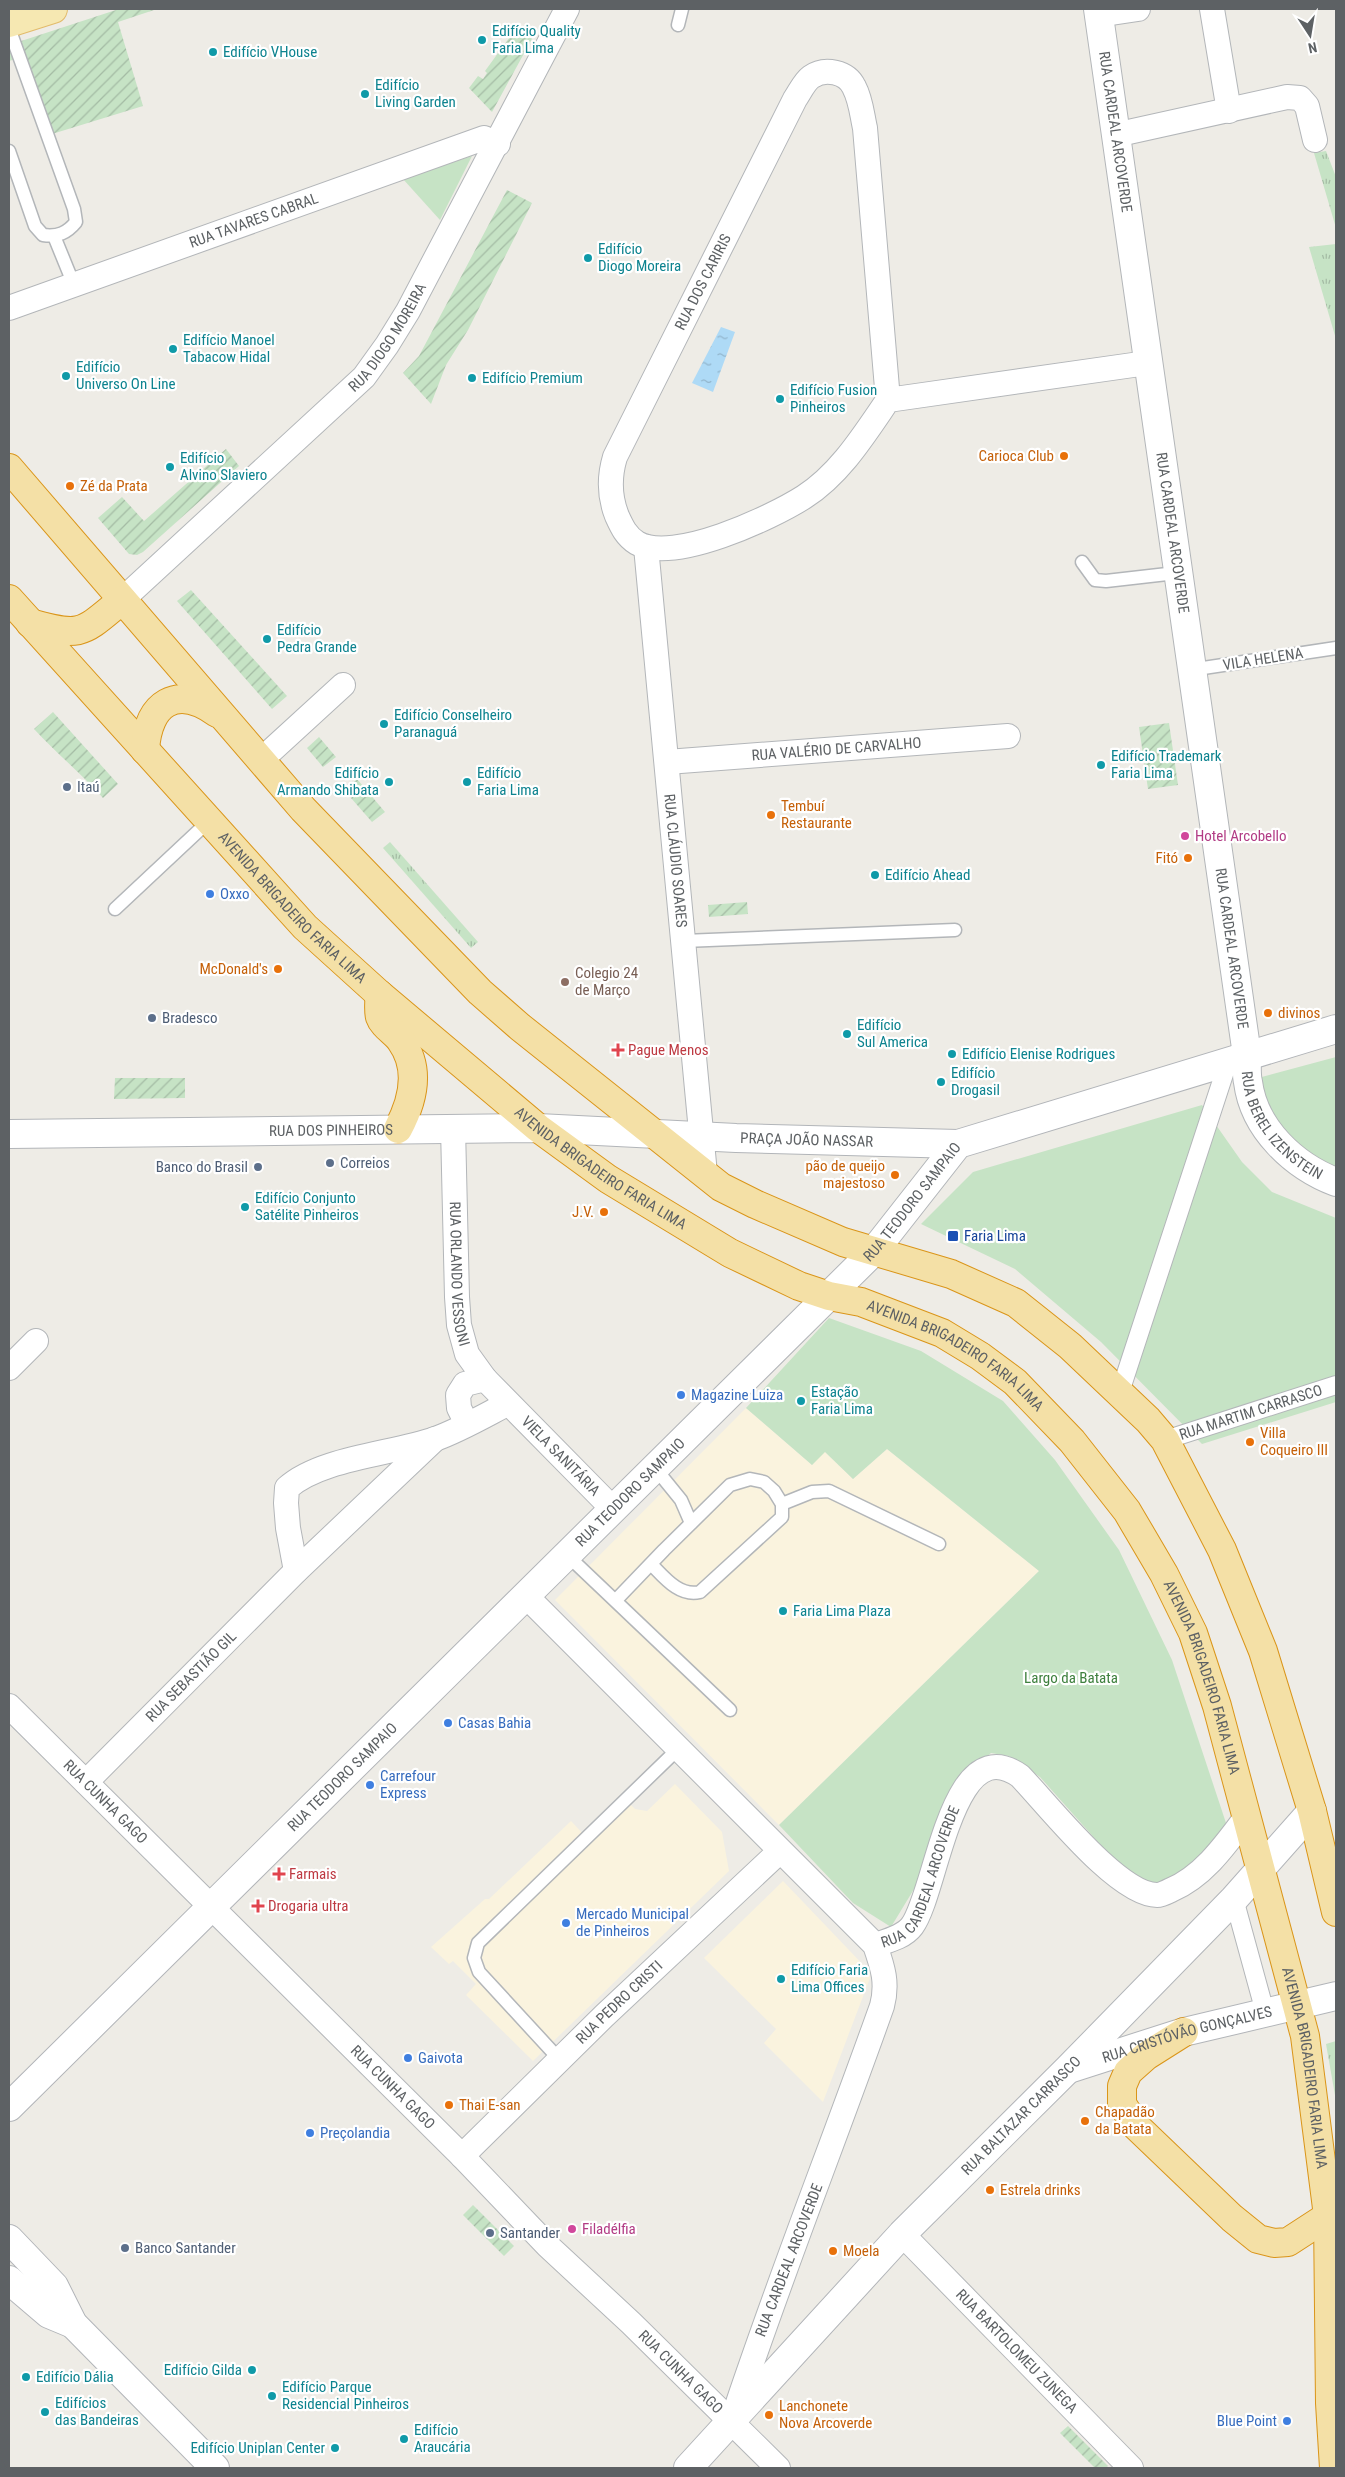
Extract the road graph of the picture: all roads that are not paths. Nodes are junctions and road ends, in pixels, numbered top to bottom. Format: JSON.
{"nodes":[{"id":1,"x":52,"y":9,"type":"edge"},
{"id":2,"x":550,"y":9,"type":"edge"},
{"id":3,"x":567,"y":9,"type":"edge"},
{"id":4,"x":682,"y":9,"type":"edge"},
{"id":5,"x":1138,"y":9,"type":"edge"},
{"id":6,"x":1212,"y":9,"type":"edge"},
{"id":7,"x":1098,"y":12,"type":"edge"},
{"id":8,"x":9,"y":23,"type":"edge"},
{"id":9,"x":678,"y":25,"type":"dead end"},
{"id":10,"x":9,"y":28,"type":"edge"},
{"id":11,"x":1229,"y":111,"type":"junction"},
{"id":12,"x":1115,"y":135,"type":"junction"},
{"id":13,"x":1315,"y":140,"type":"dead end"},
{"id":14,"x":491,"y":141,"type":"junction"},
{"id":15,"x":9,"y":151,"type":"edge"},
{"id":16,"x":54,"y":236,"type":"junction"},
{"id":17,"x":74,"y":285,"type":"junction"},
{"id":18,"x":9,"y":308,"type":"edge"},
{"id":19,"x":1147,"y":363,"type":"junction"},
{"id":20,"x":888,"y":400,"type":"junction"},
{"id":21,"x":9,"y":468,"type":"edge"},
{"id":22,"x":646,"y":547,"type":"junction"},
{"id":23,"x":1082,"y":562,"type":"dead end"},
{"id":24,"x":1176,"y":573,"type":"junction"},
{"id":25,"x":9,"y":599,"type":"edge"},
{"id":26,"x":122,"y":600,"type":"junction"},
{"id":27,"x":30,"y":623,"type":"junction"},
{"id":28,"x":1336,"y":648,"type":"edge"},
{"id":29,"x":1190,"y":670,"type":"junction"},
{"id":30,"x":342,"y":685,"type":"dead end"},
{"id":31,"x":224,"y":718,"type":"junction"},
{"id":32,"x":1008,"y":736,"type":"dead end"},
{"id":33,"x":145,"y":750,"type":"junction"},
{"id":34,"x":260,"y":760,"type":"junction"},
{"id":35,"x":667,"y":762,"type":"junction"},
{"id":36,"x":209,"y":821,"type":"junction"},
{"id":37,"x":115,"y":909,"type":"dead end"},
{"id":38,"x":955,"y":930,"type":"dead end"},
{"id":39,"x":684,"y":941,"type":"junction"},
{"id":40,"x":379,"y":994,"type":"junction"},
{"id":41,"x":1336,"y":1029,"type":"edge"},
{"id":42,"x":1238,"y":1058,"type":"junction"},
{"id":43,"x":453,"y":1128,"type":"junction"},
{"id":44,"x":538,"y":1128,"type":"junction"},
{"id":45,"x":398,"y":1129,"type":"junction"},
{"id":46,"x":9,"y":1134,"type":"edge"},
{"id":47,"x":654,"y":1134,"type":"junction"},
{"id":48,"x":702,"y":1136,"type":"junction"},
{"id":49,"x":958,"y":1144,"type":"junction"},
{"id":50,"x":705,"y":1174,"type":"junction"},
{"id":51,"x":1336,"y":1182,"type":"edge"},
{"id":52,"x":874,"y":1252,"type":"junction"},
{"id":53,"x":829,"y":1296,"type":"junction"},
{"id":54,"x":36,"y":1341,"type":"dead end"},
{"id":55,"x":9,"y":1368,"type":"edge"},
{"id":56,"x":484,"y":1379,"type":"junction"},
{"id":57,"x":1336,"y":1385,"type":"edge"},
{"id":58,"x":1120,"y":1392,"type":"junction"},
{"id":59,"x":507,"y":1404,"type":"junction"},
{"id":60,"x":468,"y":1424,"type":"junction"},
{"id":61,"x":435,"y":1439,"type":"junction"},
{"id":62,"x":1164,"y":1440,"type":"junction"},
{"id":63,"x":656,"y":1468,"type":"junction"},
{"id":64,"x":782,"y":1504,"type":"junction"},
{"id":65,"x":613,"y":1509,"type":"junction"},
{"id":66,"x":691,"y":1523,"type":"junction"},
{"id":67,"x":939,"y":1544,"type":"dead end"},
{"id":68,"x":567,"y":1555,"type":"junction"},
{"id":69,"x":650,"y":1564,"type":"junction"},
{"id":70,"x":296,"y":1571,"type":"junction"},
{"id":71,"x":526,"y":1596,"type":"junction"},
{"id":72,"x":616,"y":1600,"type":"junction"},
{"id":73,"x":9,"y":1706,"type":"edge"},
{"id":74,"x":730,"y":1710,"type":"dead end"},
{"id":75,"x":678,"y":1749,"type":"junction"},
{"id":76,"x":86,"y":1782,"type":"junction"},
{"id":77,"x":1312,"y":1811,"type":"junction"},
{"id":78,"x":1246,"y":1816,"type":"junction"},
{"id":79,"x":780,"y":1851,"type":"junction"},
{"id":80,"x":1260,"y":1868,"type":"junction"},
{"id":81,"x":1234,"y":1899,"type":"junction"},
{"id":82,"x":212,"y":1906,"type":"junction"},
{"id":83,"x":1336,"y":1912,"type":"edge"},
{"id":84,"x":875,"y":1945,"type":"junction"},
{"id":85,"x":1336,"y":1996,"type":"edge"},
{"id":86,"x":1298,"y":2005,"type":"junction"},
{"id":87,"x":1265,"y":2012,"type":"junction"},
{"id":88,"x":1184,"y":2032,"type":"junction"},
{"id":89,"x":560,"y":2060,"type":"junction"},
{"id":90,"x":1068,"y":2069,"type":"junction"},
{"id":91,"x":9,"y":2107,"type":"edge"},
{"id":92,"x":462,"y":2156,"type":"junction"},
{"id":93,"x":1328,"y":2216,"type":"junction"},
{"id":94,"x":902,"y":2234,"type":"junction"},
{"id":95,"x":9,"y":2239,"type":"edge"},
{"id":96,"x":9,"y":2280,"type":"edge"},
{"id":97,"x":73,"y":2324,"type":"junction"},
{"id":98,"x":732,"y":2422,"type":"junction"},
{"id":99,"x":214,"y":2468,"type":"edge"},
{"id":100,"x":688,"y":2468,"type":"edge"},
{"id":101,"x":778,"y":2468,"type":"edge"},
{"id":102,"x":1131,"y":2468,"type":"edge"},
{"id":103,"x":1334,"y":2468,"type":"edge"}],
"edges":[{"from":1,"to":8,"type":"main road"},
{"from":2,"to":14,"type":"street","name":"RUA DIOGO MOREIRA"},
{"from":3,"to":14,"type":"street","name":"RUA DIOGO MOREIRA"},
{"from":4,"to":9,"type":"lane"},
{"from":5,"to":7,"type":"street"},
{"from":6,"to":11,"type":"street"},
{"from":7,"to":12,"type":"main road","name":"RUA CARDEAL ARCOVERDE"},
{"from":10,"to":16,"type":"lane"},
{"from":11,"to":12,"type":"street"},
{"from":11,"to":13,"type":"street"},
{"from":12,"to":19,"type":"main road","name":"RUA CARDEAL ARCOVERDE"},
{"from":14,"to":17,"type":"street","name":"RUA TAVARES CABRAL"},
{"from":14,"to":26,"type":"street","name":"RUA DIOGO MOREIRA"},
{"from":15,"to":16,"type":"lane"},
{"from":16,"to":17,"type":"lane"},
{"from":17,"to":18,"type":"street","name":"RUA TAVARES CABRAL"},
{"from":19,"to":20,"type":"street"},
{"from":19,"to":24,"type":"main road","name":"RUA CARDEAL ARCOVERDE"},
{"from":20,"to":22,"type":"street"},
{"from":20,"to":22,"type":"street","name":"RUA DOS CARIRIS"},
{"from":21,"to":26,"type":"highway"},
{"from":22,"to":35,"type":"street","name":"RUA CLÁUDIO SOARES"},
{"from":23,"to":24,"type":"lane"},
{"from":24,"to":29,"type":"main road","name":"RUA CARDEAL ARCOVERDE"},
{"from":25,"to":27,"type":"highway","name":"AVENIDA BRIGADEIRO FARIA LIMA"},
{"from":26,"to":27,"type":"highway"},
{"from":26,"to":31,"type":"highway"},
{"from":27,"to":33,"type":"highway","name":"AVENIDA BRIGADEIRO FARIA LIMA"},
{"from":28,"to":29,"type":"lane","name":"VILA HELENA"},
{"from":29,"to":42,"type":"main road","name":"RUA CARDEAL ARCOVERDE"},
{"from":30,"to":34,"type":"street"},
{"from":31,"to":33,"type":"highway"},
{"from":31,"to":34,"type":"highway"},
{"from":32,"to":35,"type":"street","name":"RUA VALÉRIO DE CARVALHO"},
{"from":33,"to":36,"type":"highway","name":"AVENIDA BRIGADEIRO FARIA LIMA"},
{"from":34,"to":47,"type":"highway"},
{"from":35,"to":39,"type":"street","name":"RUA CLÁUDIO SOARES"},
{"from":36,"to":37,"type":"lane"},
{"from":36,"to":40,"type":"highway","name":"AVENIDA BRIGADEIRO FARIA LIMA"},
{"from":38,"to":39,"type":"lane"},
{"from":39,"to":48,"type":"street","name":"RUA CLÁUDIO SOARES"},
{"from":40,"to":44,"type":"highway","name":"AVENIDA BRIGADEIRO FARIA LIMA"},
{"from":40,"to":45,"type":"highway"},
{"from":41,"to":42,"type":"main road","name":"RUA TEODORO SAMPAIO"},
{"from":42,"to":49,"type":"main road","name":"RUA TEODORO SAMPAIO"},
{"from":42,"to":51,"type":"main road","name":"RUA BEREL IZENSTEIN"},
{"from":42,"to":58,"type":"street","name":"RUA CARDEAL ARCOVERDE"},
{"from":43,"to":44,"type":"main road","name":"RUA DOS PINHEIROS"},
{"from":43,"to":45,"type":"main road","name":"RUA DOS PINHEIROS"},
{"from":43,"to":56,"type":"street","name":"RUA ORLANDO VESSONI"},
{"from":44,"to":47,"type":"main road","name":"RUA DOS PINHEIROS"},
{"from":44,"to":53,"type":"highway","name":"AVENIDA BRIGADEIRO FARIA LIMA"},
{"from":45,"to":46,"type":"main road","name":"RUA DOS PINHEIROS"},
{"from":47,"to":48,"type":"main road","name":"PRAÇA JOÃO NASSAR"},
{"from":47,"to":50,"type":"highway"},
{"from":48,"to":49,"type":"main road","name":"PRAÇA JOÃO NASSAR"},
{"from":48,"to":50,"type":"street","name":"RUA CLÁUDIO SOARES"},
{"from":49,"to":52,"type":"main road","name":"RUA TEODORO SAMPAIO"},
{"from":50,"to":52,"type":"highway"},
{"from":52,"to":53,"type":"main road","name":"RUA TEODORO SAMPAIO"},
{"from":52,"to":58,"type":"highway"},
{"from":53,"to":63,"type":"main road","name":"RUA TEODORO SAMPAIO"},
{"from":53,"to":78,"type":"highway","name":"AVENIDA BRIGADEIRO FARIA LIMA"},
{"from":54,"to":55,"type":"street"},
{"from":56,"to":59,"type":"street","name":"RUA ORLANDO VESSONI"},
{"from":56,"to":60,"type":"street"},
{"from":57,"to":62,"type":"street","name":"RUA MARTIM CARRASCO"},
{"from":58,"to":62,"type":"highway"},
{"from":59,"to":60,"type":"street","name":"RUA SEBASTIÃO GIL"},
{"from":59,"to":65,"type":"street","name":"VIELA SANITÁRIA"},
{"from":60,"to":61,"type":"street","name":"RUA SEBASTIÃO GIL"},
{"from":61,"to":70,"type":"street","name":"RUA SEBASTIÃO GIL"},
{"from":61,"to":70,"type":"street","name":"RUA SEBASTIÃO GIL"},
{"from":62,"to":77,"type":"highway"},
{"from":63,"to":65,"type":"main road","name":"RUA TEODORO SAMPAIO"},
{"from":63,"to":66,"type":"lane"},
{"from":64,"to":66,"type":"lane"},
{"from":64,"to":67,"type":"lane"},
{"from":64,"to":69,"type":"lane"},
{"from":65,"to":68,"type":"main road","name":"RUA TEODORO SAMPAIO"},
{"from":66,"to":69,"type":"lane"},
{"from":68,"to":71,"type":"main road","name":"RUA TEODORO SAMPAIO"},
{"from":68,"to":72,"type":"lane"},
{"from":69,"to":72,"type":"lane"},
{"from":70,"to":76,"type":"street","name":"RUA SEBASTIÃO GIL"},
{"from":71,"to":75,"type":"street"},
{"from":71,"to":82,"type":"main road","name":"RUA TEODORO SAMPAIO"},
{"from":72,"to":74,"type":"lane"},
{"from":73,"to":76,"type":"street","name":"RUA CUNHA GAGO"},
{"from":75,"to":79,"type":"street"},
{"from":75,"to":89,"type":"lane"},
{"from":76,"to":82,"type":"street","name":"RUA CUNHA GAGO"},
{"from":77,"to":80,"type":"main road","name":"RUA BALTAZAR CARRASCO"},
{"from":77,"to":83,"type":"highway"},
{"from":78,"to":80,"type":"highway","name":"AVENIDA BRIGADEIRO FARIA LIMA"},
{"from":78,"to":84,"type":"street","name":"RUA CARDEAL ARCOVERDE"},
{"from":79,"to":84,"type":"street"},
{"from":79,"to":89,"type":"street","name":"RUA PEDRO CRISTI"},
{"from":80,"to":81,"type":"main road","name":"RUA BALTAZAR CARRASCO"},
{"from":80,"to":86,"type":"highway","name":"AVENIDA BRIGADEIRO FARIA LIMA"},
{"from":81,"to":87,"type":"street"},
{"from":81,"to":90,"type":"main road","name":"RUA BALTAZAR CARRASCO"},
{"from":82,"to":91,"type":"main road","name":"RUA TEODORO SAMPAIO"},
{"from":82,"to":92,"type":"street","name":"RUA CUNHA GAGO"},
{"from":84,"to":98,"type":"street","name":"RUA CARDEAL ARCOVERDE"},
{"from":85,"to":86,"type":"main road","name":"RUA CRISTÓVÃO GONÇALVES"},
{"from":86,"to":87,"type":"main road","name":"RUA CRISTÓVÃO GONÇALVES"},
{"from":86,"to":93,"type":"highway","name":"AVENIDA BRIGADEIRO FARIA LIMA"},
{"from":87,"to":88,"type":"main road","name":"RUA CRISTÓVÃO GONÇALVES"},
{"from":88,"to":90,"type":"main road","name":"RUA CRISTÓVÃO GONÇALVES"},
{"from":88,"to":93,"type":"highway"},
{"from":89,"to":92,"type":"street","name":"RUA PEDRO CRISTI"},
{"from":90,"to":94,"type":"main road","name":"RUA BALTAZAR CARRASCO"},
{"from":92,"to":98,"type":"street","name":"RUA CUNHA GAGO"},
{"from":93,"to":103,"type":"highway","name":"AVENIDA BRIGADEIRO FARIA LIMA"},
{"from":94,"to":98,"type":"main road","name":"RUA BALTAZAR CARRASCO"},
{"from":94,"to":102,"type":"street","name":"RUA BARTOLOMEU ZUNEGA"},
{"from":95,"to":97,"type":"main road"},
{"from":96,"to":97,"type":"main road"},
{"from":97,"to":99,"type":"main road"},
{"from":98,"to":100,"type":"main road","name":"RUA CARDEAL ARCOVERDE"},
{"from":98,"to":101,"type":"street","name":"RUA CUNHA GAGO"}]}
